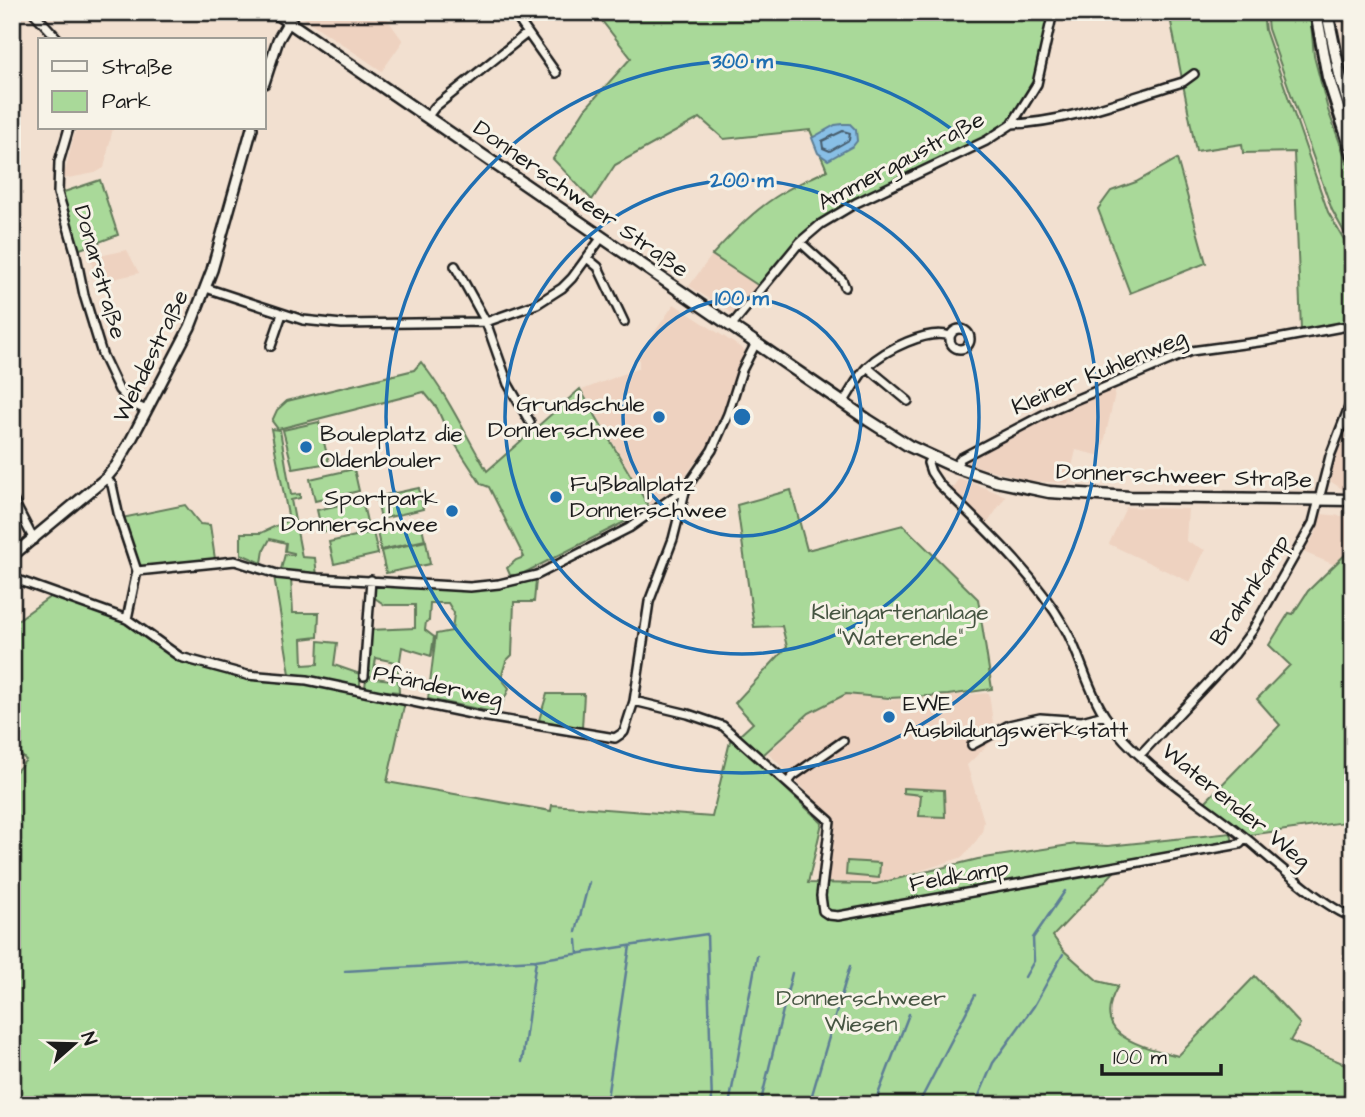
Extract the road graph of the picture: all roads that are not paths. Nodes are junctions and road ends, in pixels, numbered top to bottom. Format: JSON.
{"nodes":[{"id":1,"x":33,"y":12,"type":"edge"},
{"id":2,"x":274,"y":12,"type":"edge"},
{"id":3,"x":295,"y":12,"type":"edge"},
{"id":4,"x":513,"y":12,"type":"edge"},
{"id":5,"x":1053,"y":12,"type":"edge"},
{"id":6,"x":1316,"y":12,"type":"edge"},
{"id":7,"x":1327,"y":12,"type":"edge"},
{"id":8,"x":288,"y":23,"type":"junction"},
{"id":9,"x":526,"y":34,"type":"junction"},
{"id":10,"x":57,"y":38,"type":"edge"},
{"id":11,"x":556,"y":73,"type":"dead end"},
{"id":12,"x":1194,"y":74,"type":"dead end"},
{"id":13,"x":266,"y":77,"type":"edge"},
{"id":14,"x":428,"y":116,"type":"junction"},
{"id":15,"x":1353,"y":119,"type":"edge"},
{"id":16,"x":1012,"y":124,"type":"junction"},
{"id":17,"x":68,"y":130,"type":"edge"},
{"id":18,"x":251,"y":130,"type":"edge"},
{"id":19,"x":1353,"y":155,"type":"edge"},
{"id":20,"x":602,"y":237,"type":"junction"},
{"id":21,"x":800,"y":242,"type":"junction"},
{"id":22,"x":587,"y":258,"type":"junction"},
{"id":23,"x":454,"y":266,"type":"dead end"},
{"id":24,"x":845,"y":287,"type":"dead end"},
{"id":25,"x":206,"y":288,"type":"junction"},
{"id":26,"x":282,"y":314,"type":"junction"},
{"id":27,"x":486,"y":322,"type":"junction"},
{"id":28,"x":624,"y":322,"type":"dead end"},
{"id":29,"x":1353,"y":325,"type":"edge"},
{"id":30,"x":731,"y":326,"type":"junction"},
{"id":31,"x":950,"y":336,"type":"dead end"},
{"id":32,"x":756,"y":343,"type":"junction"},
{"id":33,"x":271,"y":346,"type":"dead end"},
{"id":34,"x":867,"y":367,"type":"junction"},
{"id":35,"x":1353,"y":397,"type":"edge"},
{"id":36,"x":908,"y":401,"type":"dead end"},
{"id":37,"x":843,"y":403,"type":"junction"},
{"id":38,"x":145,"y":411,"type":"junction"},
{"id":39,"x":530,"y":422,"type":"dead end"},
{"id":40,"x":931,"y":457,"type":"junction"},
{"id":41,"x":955,"y":467,"type":"junction"},
{"id":42,"x":106,"y":478,"type":"junction"},
{"id":43,"x":686,"y":488,"type":"junction"},
{"id":44,"x":12,"y":498,"type":"edge"},
{"id":45,"x":1319,"y":499,"type":"junction"},
{"id":46,"x":1353,"y":500,"type":"edge"},
{"id":47,"x":34,"y":540,"type":"junction"},
{"id":48,"x":12,"y":556,"type":"edge"},
{"id":49,"x":137,"y":571,"type":"junction"},
{"id":50,"x":12,"y":578,"type":"edge"},
{"id":51,"x":370,"y":580,"type":"junction"},
{"id":52,"x":128,"y":619,"type":"junction"},
{"id":53,"x":365,"y":676,"type":"dead end"},
{"id":54,"x":634,"y":701,"type":"junction"},
{"id":55,"x":1104,"y":715,"type":"junction"},
{"id":56,"x":842,"y":741,"type":"dead end"},
{"id":57,"x":972,"y":744,"type":"dead end"},
{"id":58,"x":1140,"y":755,"type":"junction"},
{"id":59,"x":788,"y":782,"type":"junction"},
{"id":60,"x":1245,"y":838,"type":"junction"},
{"id":61,"x":1353,"y":916,"type":"edge"}],
"edges":[{"from":1,"to":10,"type":"street"},
{"from":2,"to":8,"type":"main road","name":"Donnerschweer Straße"},
{"from":3,"to":8,"type":"street"},
{"from":4,"to":9,"type":"street"},
{"from":5,"to":16,"type":"street","name":"Ammergaustraße"},
{"from":6,"to":19,"type":"highway"},
{"from":7,"to":15,"type":"highway"},
{"from":8,"to":13,"type":"street"},
{"from":8,"to":14,"type":"main road","name":"Donnerschweer Straße"},
{"from":9,"to":11,"type":"street"},
{"from":9,"to":14,"type":"street"},
{"from":12,"to":16,"type":"street"},
{"from":14,"to":20,"type":"main road","name":"Donnerschweer Straße"},
{"from":16,"to":21,"type":"street","name":"Ammergaustraße"},
{"from":17,"to":38,"type":"street","name":"Donarstraße"},
{"from":18,"to":25,"type":"street","name":"Wehdestraße"},
{"from":20,"to":22,"type":"street"},
{"from":20,"to":30,"type":"main road","name":"Donnerschweer Straße"},
{"from":21,"to":24,"type":"street"},
{"from":21,"to":30,"type":"street","name":"Ammergaustraße"},
{"from":22,"to":27,"type":"street"},
{"from":22,"to":28,"type":"street"},
{"from":23,"to":27,"type":"street"},
{"from":25,"to":26,"type":"street"},
{"from":25,"to":38,"type":"street","name":"Wehdestraße"},
{"from":26,"to":27,"type":"street"},
{"from":26,"to":33,"type":"street"},
{"from":27,"to":39,"type":"street"},
{"from":29,"to":41,"type":"street","name":"Kleiner Kuhlenweg"},
{"from":30,"to":32,"type":"main road","name":"Donnerschweer Straße"},
{"from":31,"to":34,"type":"street"},
{"from":32,"to":37,"type":"main road","name":"Donnerschweer Straße"},
{"from":32,"to":43,"type":"street"},
{"from":34,"to":36,"type":"street"},
{"from":34,"to":37,"type":"street"},
{"from":35,"to":45,"type":"street","name":"Brahmkamp"},
{"from":37,"to":40,"type":"main road","name":"Donnerschweer Straße"},
{"from":38,"to":42,"type":"street","name":"Wehdestraße"},
{"from":40,"to":41,"type":"main road","name":"Donnerschweer Straße"},
{"from":40,"to":55,"type":"street","name":"Waterender Weg"},
{"from":41,"to":45,"type":"main road","name":"Donnerschweer Straße"},
{"from":42,"to":47,"type":"street","name":"Wehdestraße"},
{"from":42,"to":49,"type":"street"},
{"from":43,"to":51,"type":"street"},
{"from":43,"to":54,"type":"street","name":"Pfänderweg"},
{"from":44,"to":47,"type":"street"},
{"from":45,"to":46,"type":"main road","name":"Donnerschweer Straße"},
{"from":45,"to":58,"type":"street","name":"Brahmkamp"},
{"from":47,"to":48,"type":"street","name":"Wehdestraße"},
{"from":49,"to":51,"type":"street"},
{"from":49,"to":52,"type":"street"},
{"from":50,"to":52,"type":"street","name":"Pfänderweg"},
{"from":51,"to":53,"type":"street"},
{"from":52,"to":54,"type":"street","name":"Pfänderweg"},
{"from":54,"to":59,"type":"street","name":"Feldkamp"},
{"from":55,"to":57,"type":"street"},
{"from":55,"to":58,"type":"street","name":"Waterender Weg"},
{"from":56,"to":59,"type":"street"},
{"from":58,"to":60,"type":"street","name":"Waterender Weg"},
{"from":59,"to":60,"type":"street","name":"Feldkamp"},
{"from":60,"to":61,"type":"street","name":"Waterender Weg"}]}
